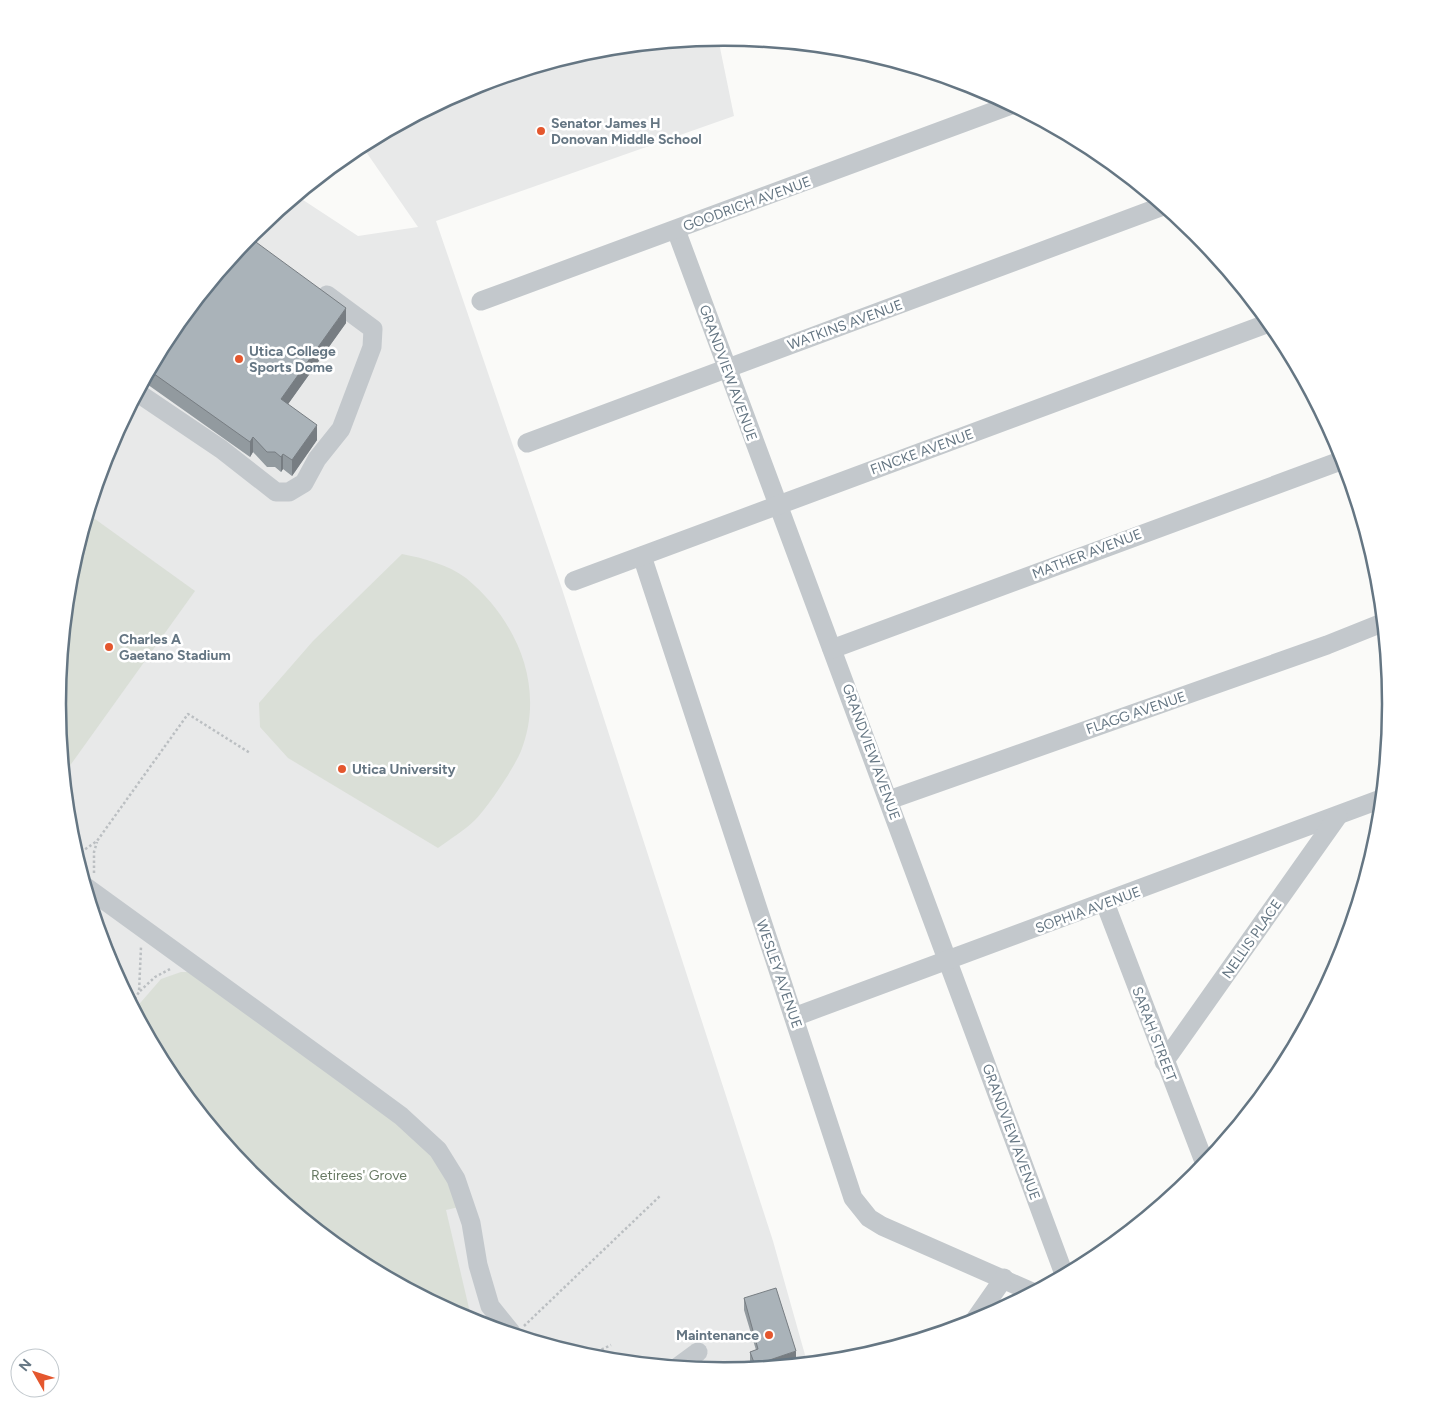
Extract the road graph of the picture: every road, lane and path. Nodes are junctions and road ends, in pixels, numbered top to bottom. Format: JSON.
{"nodes":[{"id":1,"x":1004,"y":109,"type":"edge"},
{"id":2,"x":1157,"y":208,"type":"edge"},
{"id":3,"x":676,"y":230,"type":"junction"},
{"id":4,"x":311,"y":283,"type":"edge"},
{"id":5,"x":481,"y":301,"type":"dead end"},
{"id":6,"x":1262,"y":326,"type":"edge"},
{"id":7,"x":726,"y":369,"type":"junction"},
{"id":8,"x":143,"y":396,"type":"edge"},
{"id":9,"x":526,"y":444,"type":"dead end"},
{"id":10,"x":1336,"y":463,"type":"edge"},
{"id":11,"x":777,"y":506,"type":"junction"},
{"id":12,"x":642,"y":556,"type":"junction"},
{"id":13,"x":574,"y":581,"type":"dead end"},
{"id":14,"x":1377,"y":625,"type":"edge"},
{"id":15,"x":832,"y":649,"type":"junction"},
{"id":16,"x":250,"y":753,"type":"dead end"},
{"id":17,"x":889,"y":800,"type":"junction"},
{"id":18,"x":1374,"y":802,"type":"edge"},
{"id":19,"x":1338,"y":816,"type":"junction"},
{"id":20,"x":97,"y":841,"type":"junction"},
{"id":21,"x":83,"y":851,"type":"edge"},
{"id":22,"x":92,"y":885,"type":"edge"},
{"id":23,"x":94,"y":893,"type":"edge"},
{"id":24,"x":1105,"y":904,"type":"junction"},
{"id":25,"x":136,"y":922,"type":"junction"},
{"id":26,"x":948,"y":961,"type":"junction"},
{"id":27,"x":195,"y":965,"type":"junction"},
{"id":28,"x":139,"y":992,"type":"junction"},
{"id":29,"x":135,"y":998,"type":"edge"},
{"id":30,"x":794,"y":1017,"type":"junction"},
{"id":31,"x":1164,"y":1062,"type":"junction"},
{"id":32,"x":1202,"y":1156,"type":"edge"},
{"id":33,"x":661,"y":1195,"type":"dead end"},
{"id":34,"x":1062,"y":1268,"type":"edge"},
{"id":35,"x":1004,"y":1278,"type":"junction"},
{"id":36,"x":1025,"y":1289,"type":"edge"},
{"id":37,"x":982,"y":1309,"type":"edge"},
{"id":38,"x":510,"y":1326,"type":"edge"},
{"id":39,"x":518,"y":1328,"type":"edge"},
{"id":40,"x":611,"y":1345,"type":"dead end"},
{"id":41,"x":601,"y":1350,"type":"edge"},
{"id":42,"x":698,"y":1352,"type":"dead end"},
{"id":43,"x":687,"y":1360,"type":"edge"}],
"edges":[{"from":1,"to":3,"type":"street","name":"GOODRICH AVENUE"},
{"from":2,"to":7,"type":"street","name":"WATKINS AVENUE"},
{"from":3,"to":5,"type":"street","name":"GOODRICH AVENUE"},
{"from":3,"to":7,"type":"street","name":"GRANDVIEW AVENUE"},
{"from":4,"to":8,"type":"street"},
{"from":6,"to":11,"type":"street","name":"FINCKE AVENUE"},
{"from":7,"to":9,"type":"street","name":"WATKINS AVENUE"},
{"from":7,"to":11,"type":"street","name":"GRANDVIEW AVENUE"},
{"from":10,"to":15,"type":"street","name":"MATHER AVENUE"},
{"from":11,"to":12,"type":"street","name":"FINCKE AVENUE"},
{"from":11,"to":15,"type":"street","name":"GRANDVIEW AVENUE"},
{"from":12,"to":13,"type":"street","name":"FINCKE AVENUE"},
{"from":12,"to":30,"type":"street","name":"WESLEY AVENUE"},
{"from":14,"to":17,"type":"street","name":"FLAGG AVENUE"},
{"from":15,"to":17,"type":"street","name":"GRANDVIEW AVENUE"},
{"from":16,"to":20,"type":"path"},
{"from":17,"to":26,"type":"street","name":"GRANDVIEW AVENUE"},
{"from":18,"to":19,"type":"street","name":"SOPHIA AVENUE"},
{"from":19,"to":24,"type":"street","name":"SOPHIA AVENUE"},
{"from":19,"to":31,"type":"street","name":"NELLIS PLACE"},
{"from":20,"to":21,"type":"path"},
{"from":20,"to":22,"type":"path"},
{"from":23,"to":25,"type":"street"},
{"from":24,"to":26,"type":"street","name":"SOPHIA AVENUE"},
{"from":24,"to":31,"type":"street","name":"SARAH STREET"},
{"from":25,"to":27,"type":"street"},
{"from":25,"to":28,"type":"path"},
{"from":26,"to":30,"type":"street","name":"SOPHIA AVENUE"},
{"from":26,"to":34,"type":"street","name":"GRANDVIEW AVENUE"},
{"from":27,"to":28,"type":"path"},
{"from":27,"to":38,"type":"street"},
{"from":28,"to":29,"type":"path"},
{"from":30,"to":35,"type":"street","name":"WESLEY AVENUE"},
{"from":31,"to":32,"type":"street","name":"SARAH STREET"},
{"from":33,"to":39,"type":"path"},
{"from":35,"to":36,"type":"street","name":"WESLEY AVENUE"},
{"from":35,"to":37,"type":"street"},
{"from":40,"to":41,"type":"path"},
{"from":42,"to":43,"type":"street"}]}
